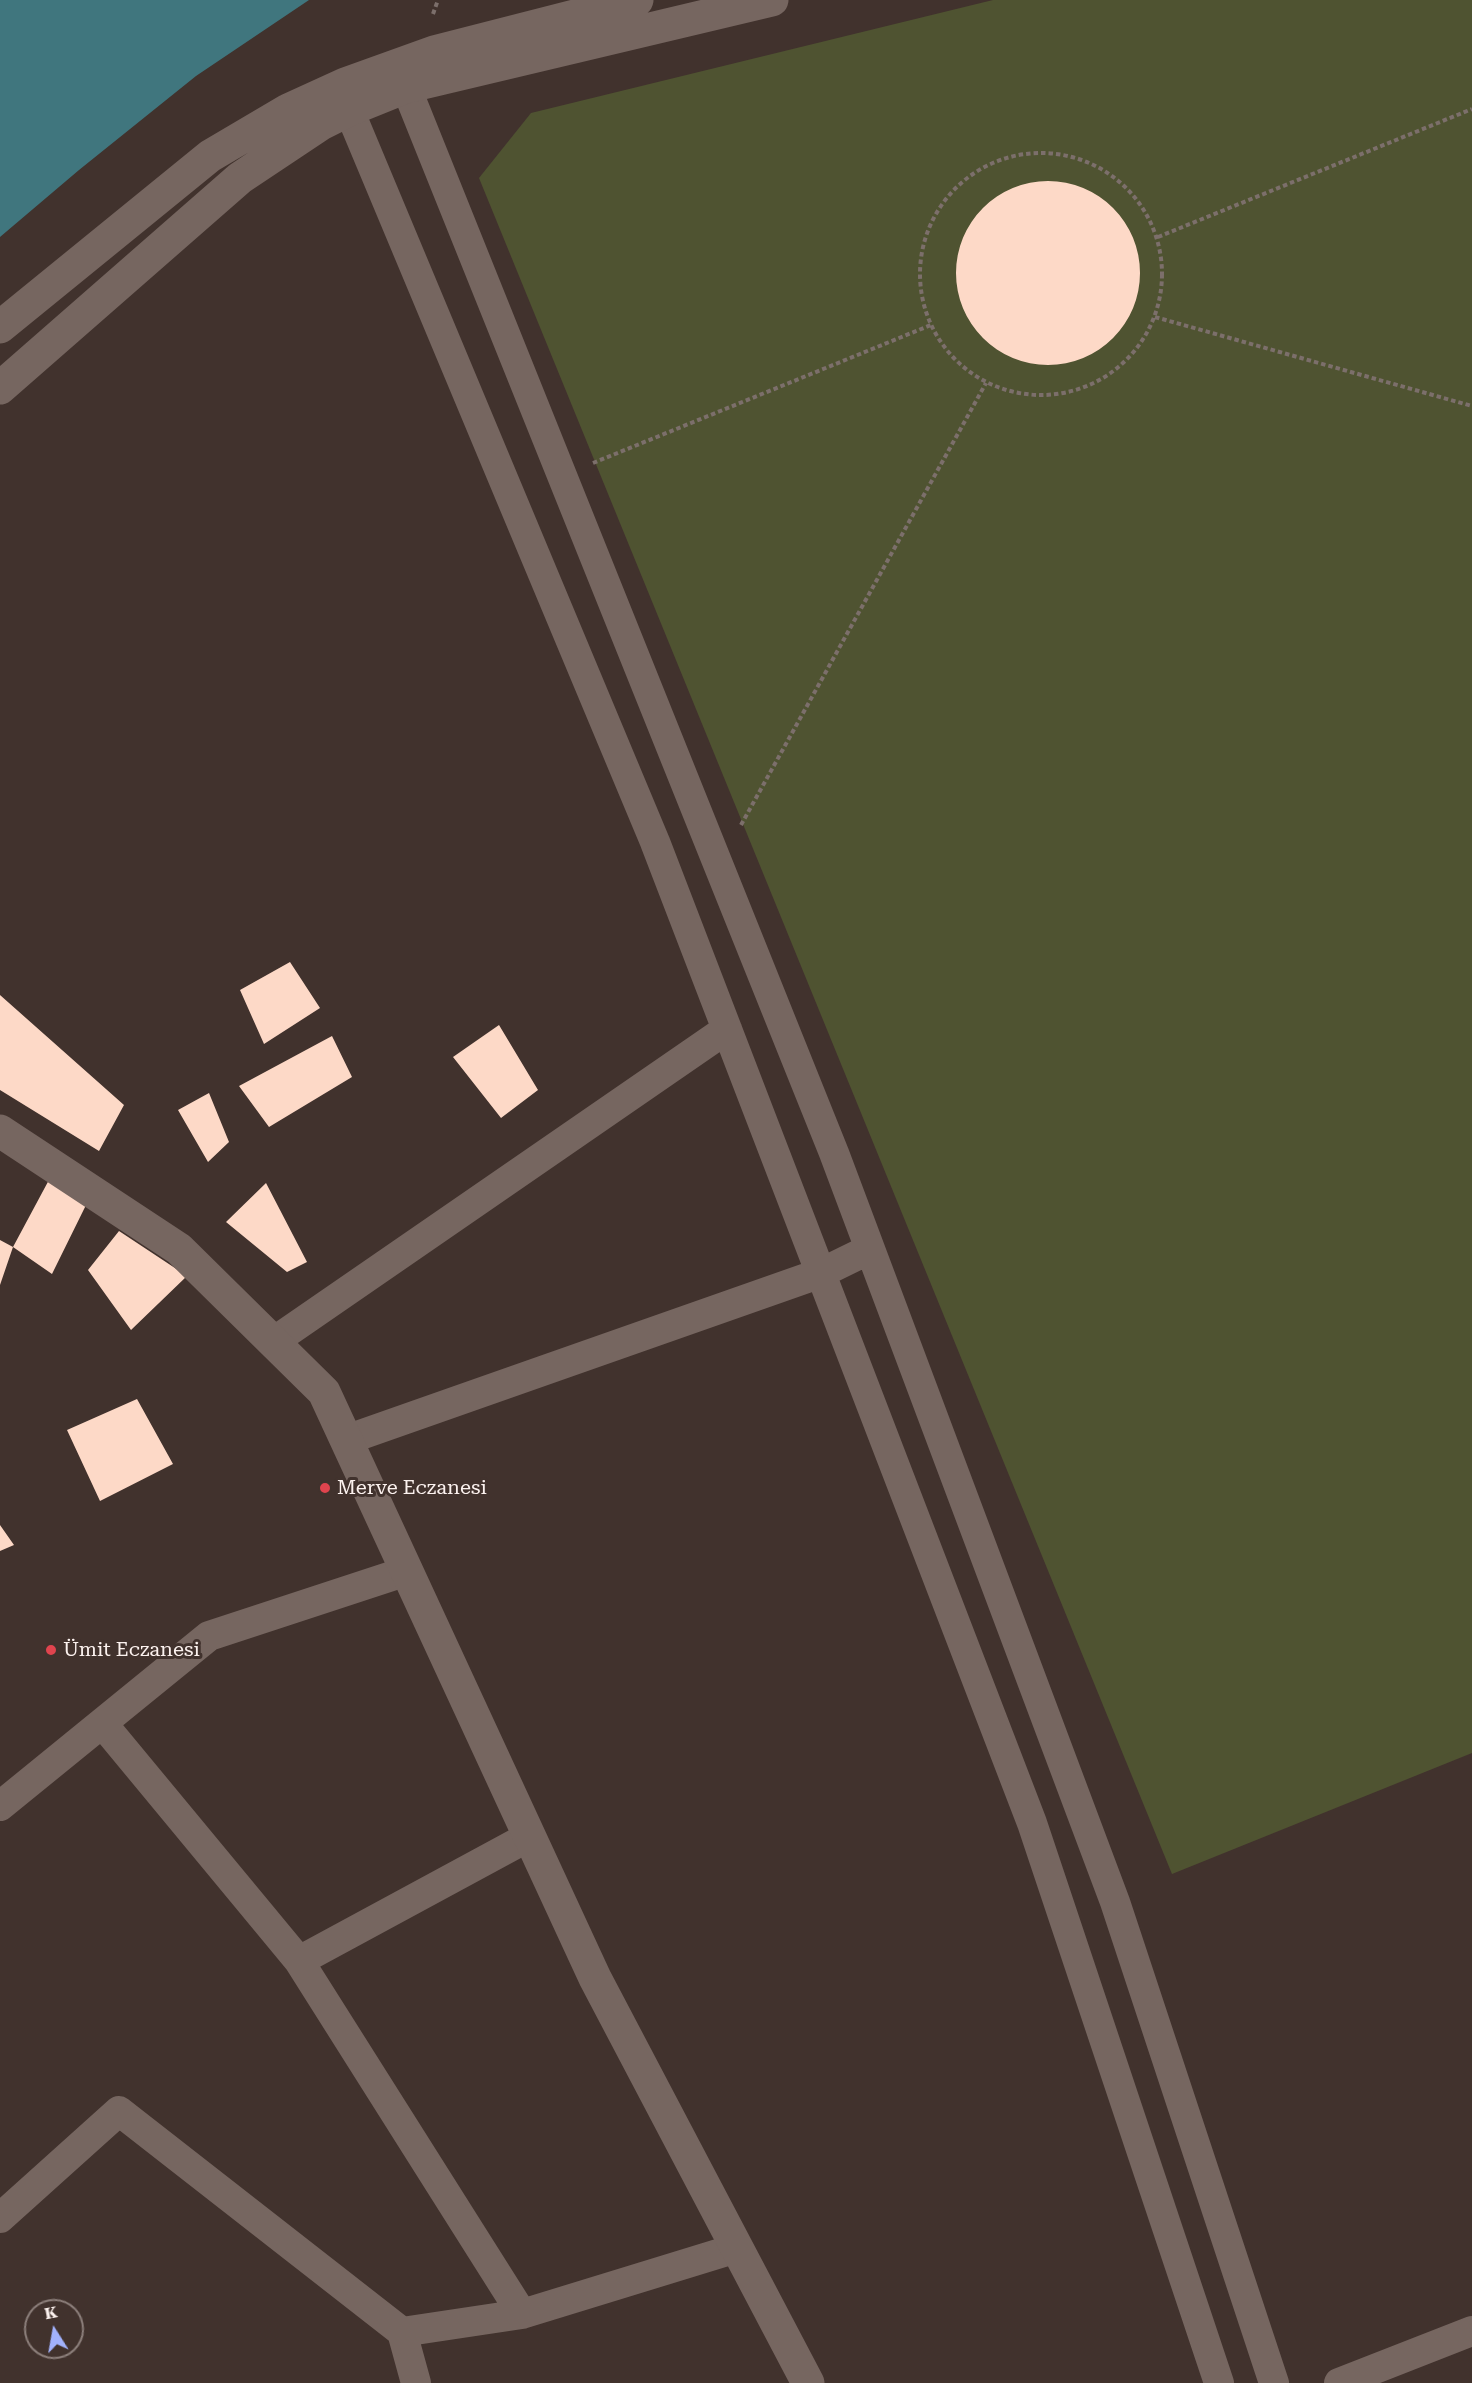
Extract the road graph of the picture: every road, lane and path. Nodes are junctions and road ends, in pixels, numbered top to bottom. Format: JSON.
{"nodes":[{"id":1,"x":638,"y":0,"type":"edge"},
{"id":2,"x":772,"y":0,"type":"edge"},
{"id":3,"x":402,"y":76,"type":"junction"},
{"id":4,"x":344,"y":98,"type":"junction"},
{"id":5,"x":1472,"y":108,"type":"edge"},
{"id":6,"x":1158,"y":237,"type":"junction"},
{"id":7,"x":1155,"y":317,"type":"junction"},
{"id":8,"x":931,"y":325,"type":"junction"},
{"id":9,"x":0,"y":327,"type":"edge"},
{"id":10,"x":986,"y":383,"type":"junction"},
{"id":11,"x":0,"y":388,"type":"edge"},
{"id":12,"x":1472,"y":406,"type":"edge"},
{"id":13,"x":562,"y":476,"type":"junction"},
{"id":14,"x":718,"y":865,"type":"junction"},
{"id":15,"x":727,"y":1029,"type":"junction"},
{"id":16,"x":0,"y":1131,"type":"edge"},
{"id":17,"x":870,"y":1249,"type":"junction"},
{"id":18,"x":821,"y":1274,"type":"junction"},
{"id":19,"x":273,"y":1342,"type":"junction"},
{"id":20,"x":346,"y":1440,"type":"junction"},
{"id":21,"x":407,"y":1571,"type":"junction"},
{"id":22,"x":102,"y":1723,"type":"junction"},
{"id":23,"x":0,"y":1806,"type":"edge"},
{"id":24,"x":530,"y":1836,"type":"junction"},
{"id":25,"x":299,"y":1961,"type":"junction"},
{"id":26,"x":0,"y":2218,"type":"edge"},
{"id":27,"x":737,"y":2248,"type":"junction"},
{"id":28,"x":522,"y":2314,"type":"junction"},
{"id":29,"x":1472,"y":2331,"type":"edge"},
{"id":30,"x":402,"y":2332,"type":"junction"},
{"id":31,"x":416,"y":2383,"type":"edge"},
{"id":32,"x":808,"y":2383,"type":"edge"},
{"id":33,"x":1219,"y":2383,"type":"edge"},
{"id":34,"x":1274,"y":2383,"type":"edge"},
{"id":35,"x":1339,"y":2383,"type":"edge"}],
"edges":[{"from":1,"to":3,"type":"street"},
{"from":2,"to":3,"type":"street"},
{"from":3,"to":4,"type":"street"},
{"from":3,"to":13,"type":"street"},
{"from":4,"to":9,"type":"street"},
{"from":4,"to":11,"type":"street"},
{"from":4,"to":15,"type":"street"},
{"from":5,"to":6,"type":"path"},
{"from":6,"to":7,"type":"path"},
{"from":6,"to":8,"type":"path"},
{"from":7,"to":10,"type":"path"},
{"from":7,"to":12,"type":"path"},
{"from":8,"to":10,"type":"path"},
{"from":8,"to":13,"type":"path"},
{"from":10,"to":14,"type":"path"},
{"from":13,"to":14,"type":"street"},
{"from":14,"to":17,"type":"street"},
{"from":15,"to":18,"type":"street"},
{"from":15,"to":19,"type":"street"},
{"from":16,"to":19,"type":"street"},
{"from":17,"to":18,"type":"street"},
{"from":17,"to":34,"type":"street"},
{"from":18,"to":20,"type":"street"},
{"from":18,"to":33,"type":"street"},
{"from":19,"to":20,"type":"street"},
{"from":20,"to":21,"type":"street"},
{"from":21,"to":22,"type":"street"},
{"from":21,"to":24,"type":"street"},
{"from":22,"to":23,"type":"street"},
{"from":22,"to":25,"type":"street"},
{"from":24,"to":25,"type":"street"},
{"from":24,"to":27,"type":"street"},
{"from":25,"to":28,"type":"street"},
{"from":26,"to":30,"type":"street"},
{"from":27,"to":28,"type":"street"},
{"from":27,"to":32,"type":"street"},
{"from":28,"to":30,"type":"street"},
{"from":29,"to":35,"type":"street"},
{"from":30,"to":31,"type":"street"}]}
